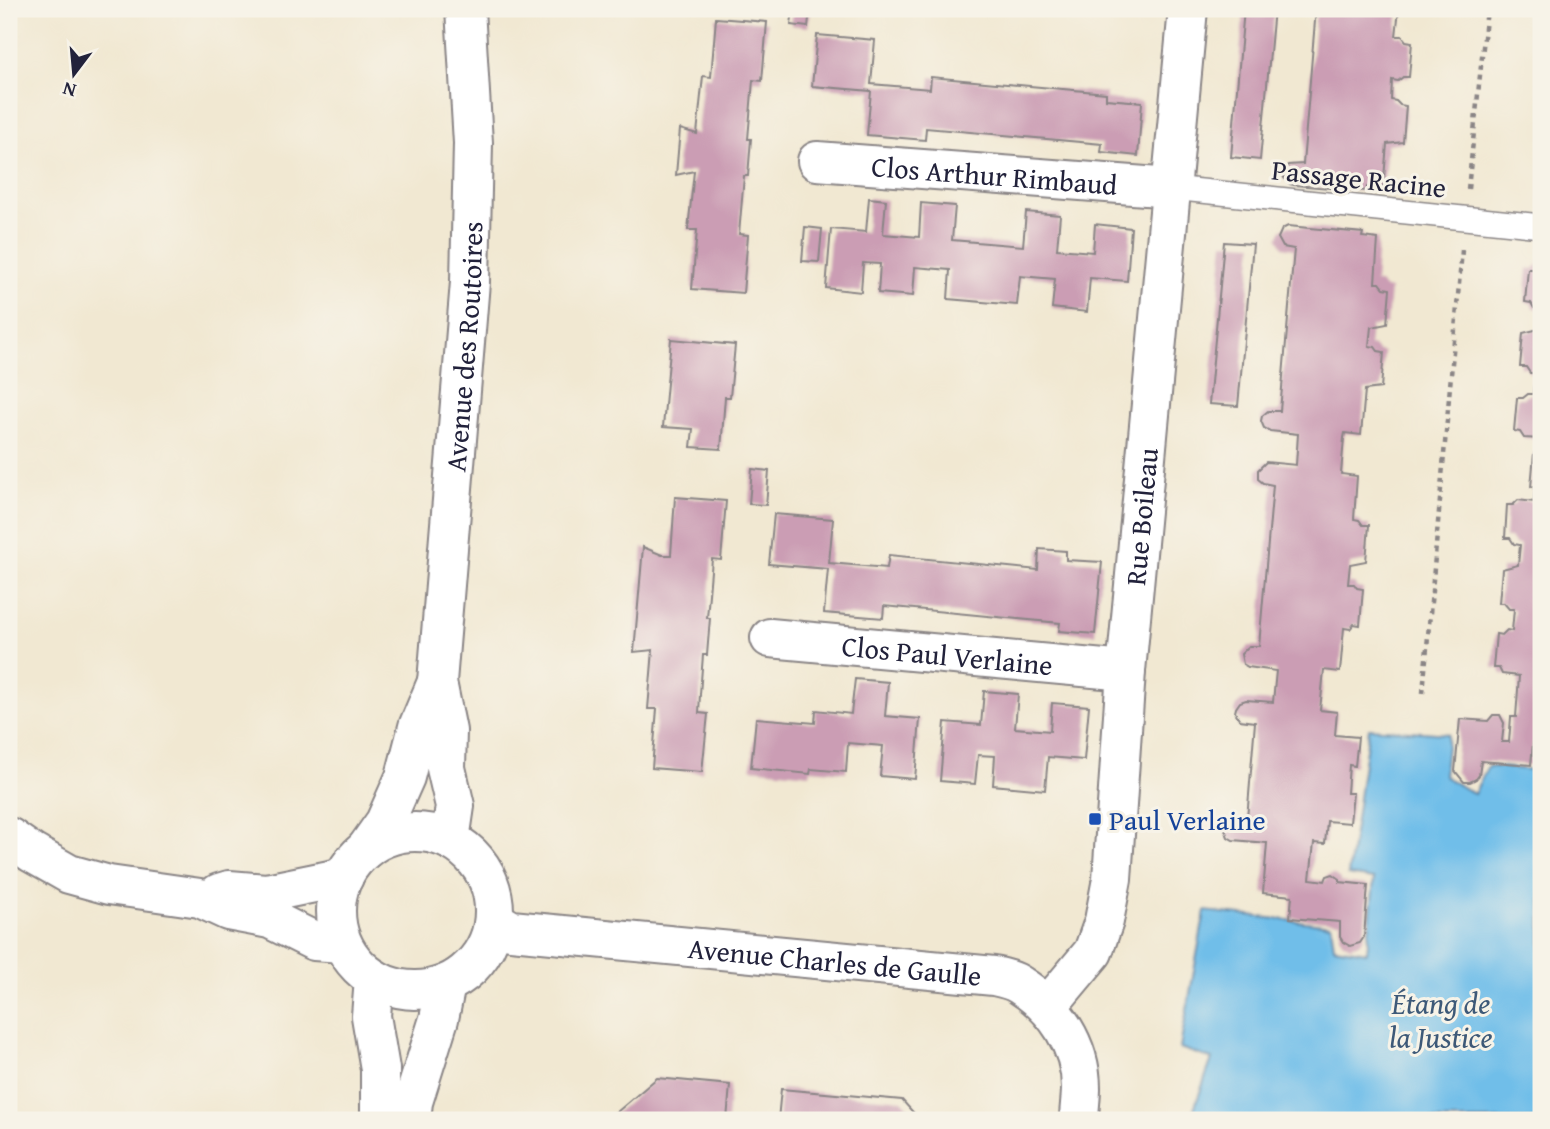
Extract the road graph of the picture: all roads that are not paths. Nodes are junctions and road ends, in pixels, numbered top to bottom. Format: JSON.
{"nodes":[{"id":1,"x":465,"y":9,"type":"edge"},
{"id":2,"x":1188,"y":9,"type":"edge"},
{"id":3,"x":817,"y":161,"type":"dead end"},
{"id":4,"x":1172,"y":188,"type":"junction"},
{"id":5,"x":1541,"y":226,"type":"edge"},
{"id":6,"x":770,"y":638,"type":"dead end"},
{"id":7,"x":1126,"y":671,"type":"junction"},
{"id":8,"x":437,"y":682,"type":"junction"},
{"id":9,"x":9,"y":837,"type":"edge"},
{"id":10,"x":450,"y":840,"type":"junction"},
{"id":11,"x":355,"y":863,"type":"junction"},
{"id":12,"x":200,"y":898,"type":"junction"},
{"id":13,"x":494,"y":920,"type":"junction"},
{"id":14,"x":342,"y":943,"type":"junction"},
{"id":15,"x":374,"y":979,"type":"junction"},
{"id":16,"x":446,"y":984,"type":"junction"},
{"id":17,"x":1047,"y":1007,"type":"junction"},
{"id":18,"x":380,"y":1120,"type":"edge"},
{"id":19,"x":411,"y":1120,"type":"edge"},
{"id":20,"x":1079,"y":1120,"type":"edge"}],
"edges":[{"from":1,"to":8,"type":"street","name":"Avenue des Routoires"},
{"from":2,"to":4,"type":"street","name":"Rue Boileau"},
{"from":3,"to":4,"type":"street","name":"Clos Arthur Rimbaud"},
{"from":4,"to":5,"type":"lane","name":"Passage Racine"},
{"from":4,"to":7,"type":"street","name":"Rue Boileau"},
{"from":6,"to":7,"type":"street","name":"Clos Paul Verlaine"},
{"from":7,"to":17,"type":"street","name":"Rue Boileau"},
{"from":8,"to":10,"type":"street","name":"Avenue des Routoires"},
{"from":8,"to":11,"type":"street","name":"Avenue des Routoires"},
{"from":9,"to":12,"type":"street"},
{"from":10,"to":11,"type":"street"},
{"from":10,"to":13,"type":"street"},
{"from":11,"to":12,"type":"street"},
{"from":11,"to":14,"type":"street","name":"Avenue des Routoires"},
{"from":12,"to":14,"type":"street"},
{"from":13,"to":16,"type":"street"},
{"from":13,"to":17,"type":"street","name":"Avenue Charles de Gaulle"},
{"from":14,"to":15,"type":"street"},
{"from":15,"to":16,"type":"street"},
{"from":15,"to":18,"type":"street"},
{"from":16,"to":19,"type":"street"},
{"from":17,"to":20,"type":"street","name":"Avenue Charles de Gaulle"}]}
